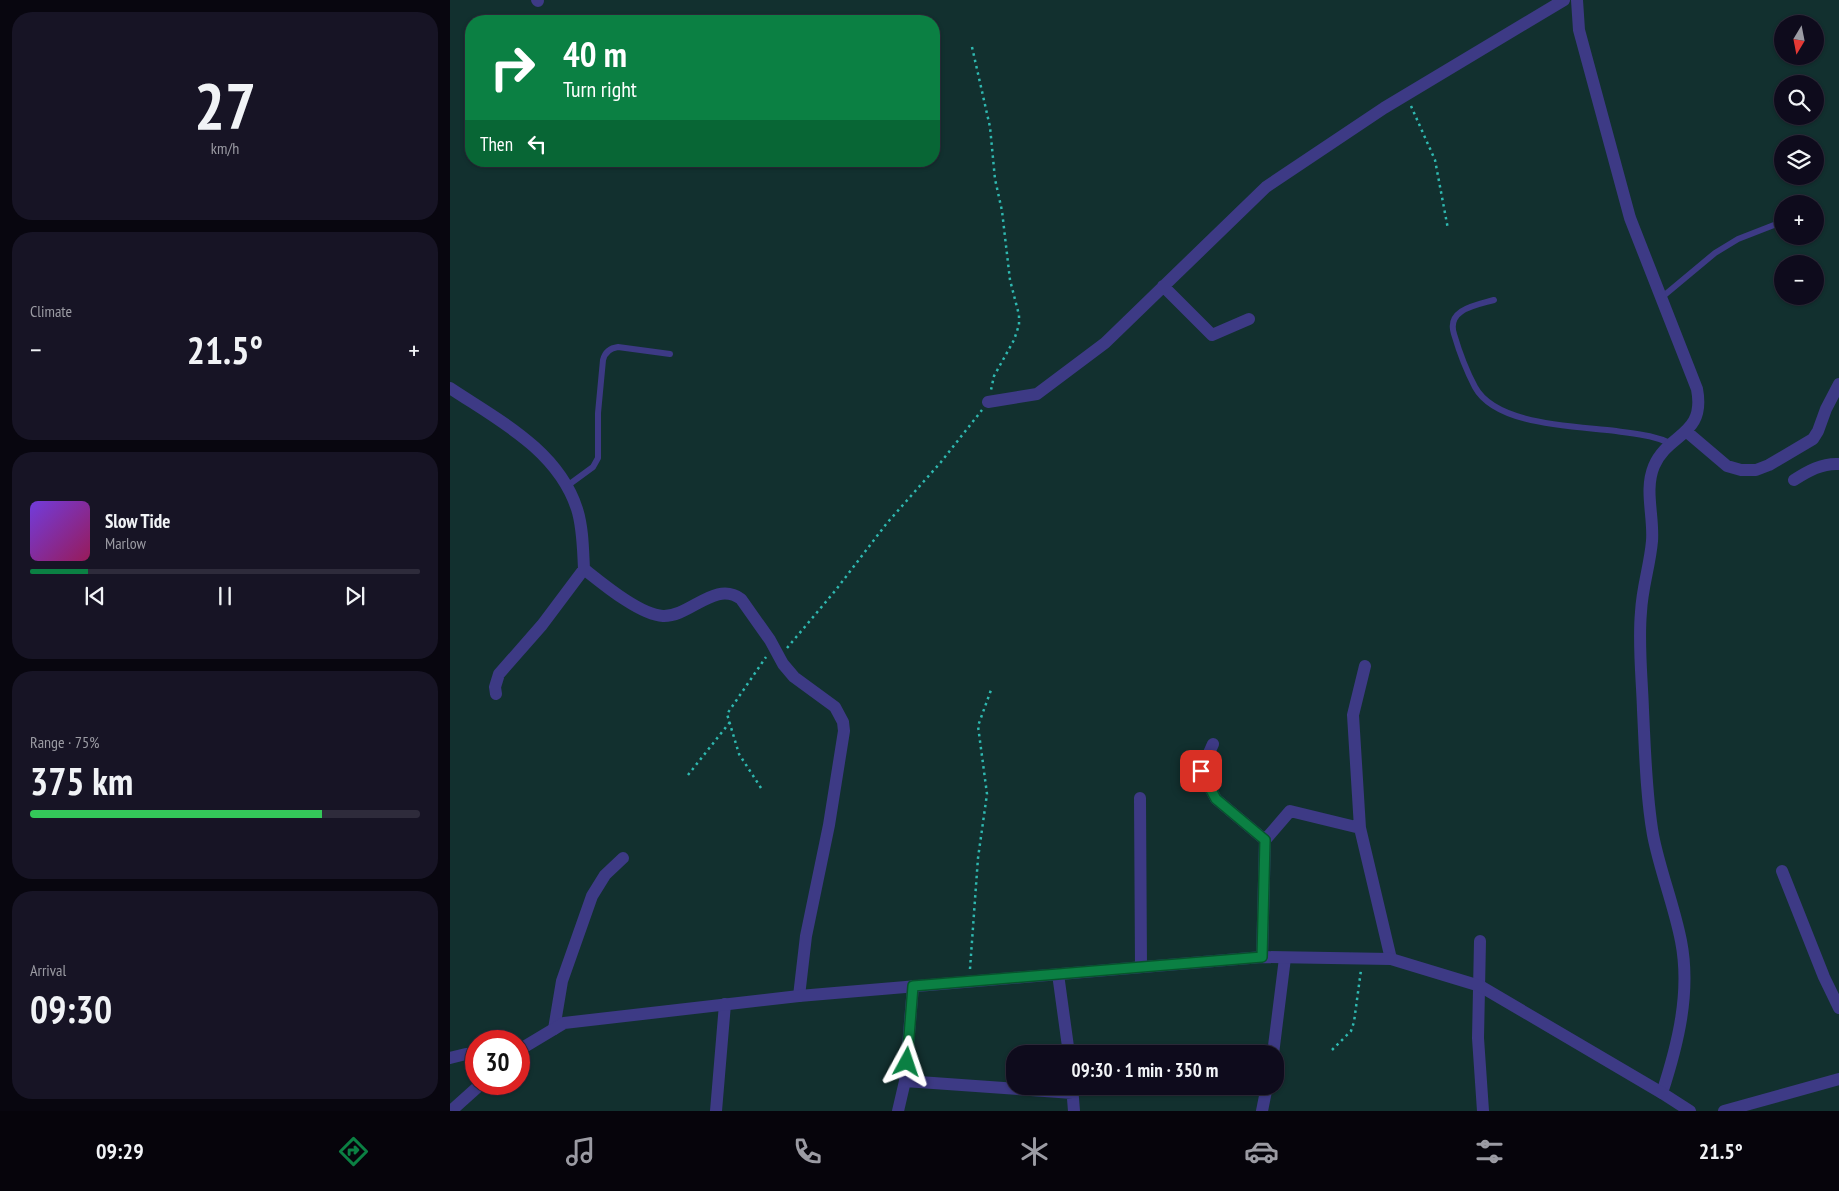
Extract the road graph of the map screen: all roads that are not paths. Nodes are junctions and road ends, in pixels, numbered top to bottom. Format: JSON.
{"nodes":[{"id":1,"x":1564,"y":0,"type":"edge"},
{"id":2,"x":1578,"y":0,"type":"edge"},
{"id":3,"x":1774,"y":225,"type":"dead end"},
{"id":4,"x":1163,"y":286,"type":"junction"},
{"id":5,"x":1661,"y":298,"type":"junction"},
{"id":6,"x":1494,"y":300,"type":"dead end"},
{"id":7,"x":1249,"y":320,"type":"dead end"},
{"id":8,"x":670,"y":354,"type":"dead end"},
{"id":9,"x":1839,"y":384,"type":"edge"},
{"id":10,"x":450,"y":388,"type":"edge"},
{"id":11,"x":988,"y":402,"type":"road end"},
{"id":12,"x":1687,"y":432,"type":"junction"},
{"id":13,"x":1672,"y":444,"type":"junction"},
{"id":14,"x":1839,"y":464,"type":"edge"},
{"id":15,"x":1794,"y":480,"type":"dead end"},
{"id":16,"x":567,"y":486,"type":"junction"},
{"id":17,"x":584,"y":569,"type":"junction"},
{"id":18,"x":1365,"y":666,"type":"dead end"},
{"id":19,"x":496,"y":694,"type":"dead end"},
{"id":20,"x":1213,"y":744,"type":"dead end"},
{"id":21,"x":1140,"y":798,"type":"dead end"},
{"id":22,"x":1360,"y":828,"type":"junction"},
{"id":23,"x":1265,"y":840,"type":"junction"},
{"id":24,"x":623,"y":858,"type":"dead end"},
{"id":25,"x":1782,"y":871,"type":"dead end"},
{"id":26,"x":1480,"y":941,"type":"dead end"},
{"id":27,"x":1262,"y":957,"type":"junction"},
{"id":28,"x":1285,"y":958,"type":"junction"},
{"id":29,"x":1391,"y":959,"type":"junction"},
{"id":30,"x":1141,"y":967,"type":"junction"},
{"id":31,"x":1058,"y":974,"type":"junction"},
{"id":32,"x":913,"y":986,"type":"junction"},
{"id":33,"x":1480,"y":986,"type":"junction"},
{"id":34,"x":799,"y":996,"type":"junction"},
{"id":35,"x":725,"y":1004,"type":"junction"},
{"id":36,"x":1839,"y":1008,"type":"edge"},
{"id":37,"x":554,"y":1029,"type":"junction"},
{"id":38,"x":530,"y":1043,"type":"edge"},
{"id":39,"x":1068,"y":1045,"type":"edge"},
{"id":40,"x":1272,"y":1045,"type":"edge"},
{"id":41,"x":465,"y":1054,"type":"edge"},
{"id":42,"x":450,"y":1058,"type":"edge"},
{"id":43,"x":1839,"y":1079,"type":"edge"},
{"id":44,"x":905,"y":1081,"type":"junction"},
{"id":45,"x":1006,"y":1086,"type":"edge"},
{"id":46,"x":1662,"y":1093,"type":"junction"},
{"id":47,"x":468,"y":1095,"type":"edge"},
{"id":48,"x":1072,"y":1095,"type":"edge"},
{"id":49,"x":1265,"y":1095,"type":"edge"},
{"id":50,"x":450,"y":1111,"type":"edge"},
{"id":51,"x":716,"y":1111,"type":"edge"},
{"id":52,"x":898,"y":1111,"type":"edge"},
{"id":53,"x":1074,"y":1111,"type":"edge"},
{"id":54,"x":1262,"y":1111,"type":"edge"},
{"id":55,"x":1483,"y":1111,"type":"edge"},
{"id":56,"x":1690,"y":1111,"type":"edge"},
{"id":57,"x":1724,"y":1111,"type":"edge"}],
"edges":[{"from":1,"to":4,"type":"street"},
{"from":2,"to":5,"type":"street"},
{"from":3,"to":5,"type":"lane"},
{"from":4,"to":7,"type":"street"},
{"from":4,"to":11,"type":"street"},
{"from":5,"to":12,"type":"street"},
{"from":6,"to":13,"type":"lane"},
{"from":8,"to":16,"type":"lane"},
{"from":9,"to":12,"type":"street"},
{"from":10,"to":16,"type":"street"},
{"from":12,"to":13,"type":"street"},
{"from":13,"to":46,"type":"street"},
{"from":14,"to":15,"type":"street"},
{"from":16,"to":17,"type":"street"},
{"from":17,"to":19,"type":"street"},
{"from":17,"to":34,"type":"street"},
{"from":18,"to":22,"type":"street"},
{"from":20,"to":23,"type":"street"},
{"from":21,"to":30,"type":"street"},
{"from":22,"to":23,"type":"street"},
{"from":22,"to":29,"type":"street"},
{"from":23,"to":27,"type":"street"},
{"from":24,"to":37,"type":"street"},
{"from":25,"to":36,"type":"street"},
{"from":26,"to":33,"type":"street"},
{"from":27,"to":28,"type":"street"},
{"from":27,"to":30,"type":"street"},
{"from":28,"to":29,"type":"street"},
{"from":28,"to":40,"type":"street"},
{"from":29,"to":33,"type":"street"},
{"from":30,"to":31,"type":"street"},
{"from":31,"to":32,"type":"street"},
{"from":31,"to":39,"type":"street"},
{"from":32,"to":34,"type":"street"},
{"from":32,"to":44,"type":"street"},
{"from":33,"to":46,"type":"street"},
{"from":33,"to":55,"type":"street"},
{"from":34,"to":35,"type":"street"},
{"from":35,"to":37,"type":"street"},
{"from":35,"to":51,"type":"street"},
{"from":37,"to":38,"type":"street"},
{"from":41,"to":42,"type":"street"},
{"from":43,"to":57,"type":"street"},
{"from":44,"to":45,"type":"street"},
{"from":44,"to":52,"type":"street"},
{"from":46,"to":56,"type":"street"},
{"from":47,"to":50,"type":"street"},
{"from":48,"to":53,"type":"street"},
{"from":49,"to":54,"type":"street"}]}
